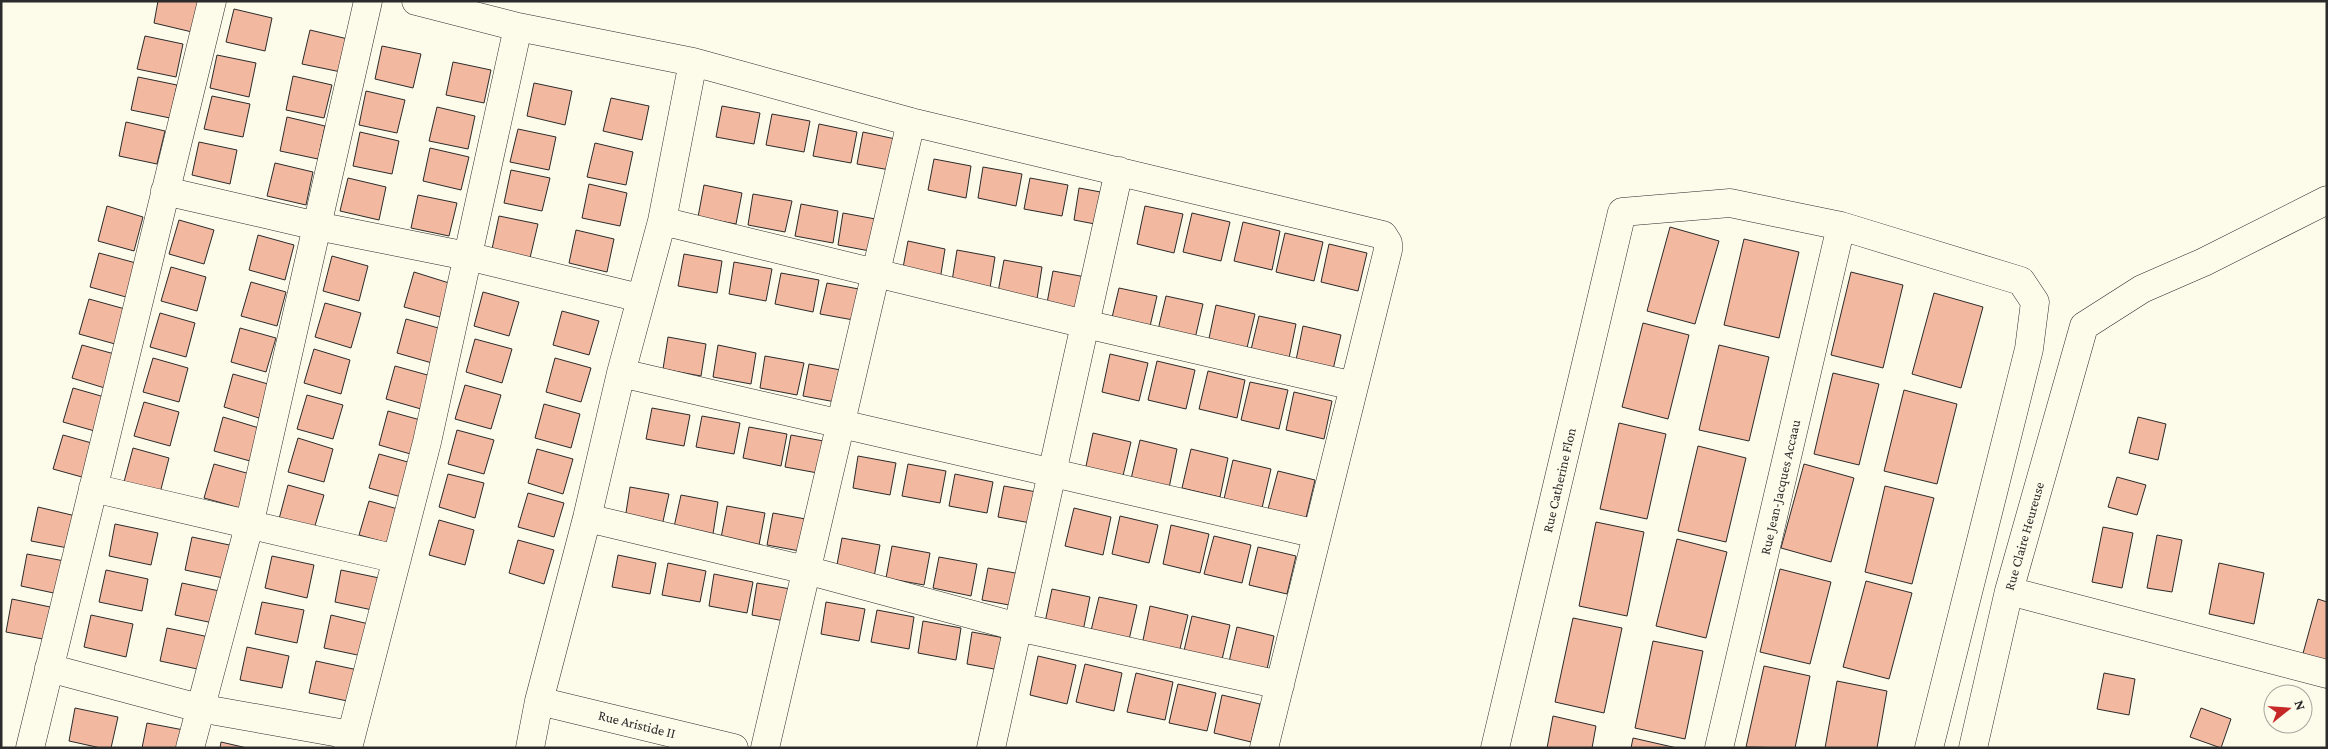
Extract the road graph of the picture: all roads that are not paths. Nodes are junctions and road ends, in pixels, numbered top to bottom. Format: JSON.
{"nodes":[{"id":1,"x":212,"y":1,"type":"edge"},
{"id":2,"x":368,"y":1,"type":"edge"},
{"id":3,"x":416,"y":1,"type":"edge"},
{"id":4,"x":518,"y":26,"type":"junction"},
{"id":5,"x":693,"y":62,"type":"junction"},
{"id":6,"x":911,"y":122,"type":"junction"},
{"id":7,"x":1119,"y":171,"type":"junction"},
{"id":8,"x":165,"y":191,"type":"junction"},
{"id":9,"x":2327,"y":200,"type":"edge"},
{"id":10,"x":662,"y":221,"type":"junction"},
{"id":11,"x":317,"y":226,"type":"junction"},
{"id":12,"x":1841,"y":226,"type":"junction"},
{"id":13,"x":468,"y":256,"type":"junction"},
{"id":14,"x":876,"y":272,"type":"junction"},
{"id":15,"x":640,"y":298,"type":"junction"},
{"id":16,"x":1084,"y":324,"type":"junction"},
{"id":17,"x":620,"y":373,"type":"junction"},
{"id":18,"x":1354,"y":386,"type":"junction"},
{"id":19,"x":840,"y":423,"type":"junction"},
{"id":20,"x":1051,"y":473,"type":"junction"},
{"id":21,"x":93,"y":488,"type":"junction"},
{"id":22,"x":587,"y":518,"type":"junction"},
{"id":23,"x":249,"y":526,"type":"junction"},
{"id":24,"x":1317,"y":534,"type":"junction"},
{"id":25,"x":396,"y":559,"type":"junction"},
{"id":26,"x":806,"y":570,"type":"junction"},
{"id":27,"x":2008,"y":591,"type":"junction"},
{"id":28,"x":1018,"y":627,"type":"junction"},
{"id":29,"x":49,"y":668,"type":"junction"},
{"id":30,"x":2327,"y":674,"type":"edge"},
{"id":31,"x":1280,"y":685,"type":"junction"},
{"id":32,"x":539,"y":701,"type":"junction"},
{"id":33,"x":199,"y":708,"type":"junction"},
{"id":34,"x":349,"y":741,"type":"edge"},
{"id":35,"x":30,"y":748,"type":"edge"},
{"id":36,"x":190,"y":748,"type":"edge"},
{"id":37,"x":530,"y":748,"type":"edge"},
{"id":38,"x":734,"y":748,"type":"edge"},
{"id":39,"x":764,"y":748,"type":"edge"},
{"id":40,"x":991,"y":748,"type":"edge"},
{"id":41,"x":1264,"y":748,"type":"edge"},
{"id":42,"x":1495,"y":748,"type":"edge"},
{"id":43,"x":1719,"y":748,"type":"edge"},
{"id":44,"x":1929,"y":748,"type":"edge"},
{"id":45,"x":1972,"y":748,"type":"edge"}],
"edges":[{"from":1,"to":8,"type":"street"},
{"from":2,"to":11,"type":"street"},
{"from":3,"to":4,"type":"street"},
{"from":4,"to":5,"type":"street"},
{"from":4,"to":13,"type":"street"},
{"from":5,"to":6,"type":"street"},
{"from":5,"to":10,"type":"street"},
{"from":6,"to":7,"type":"street"},
{"from":6,"to":14,"type":"street"},
{"from":7,"to":16,"type":"street"},
{"from":7,"to":18,"type":"street"},
{"from":8,"to":11,"type":"street"},
{"from":8,"to":21,"type":"street"},
{"from":9,"to":27,"type":"street","name":"Rue Claire Heureuse"},
{"from":10,"to":14,"type":"street"},
{"from":10,"to":15,"type":"street"},
{"from":11,"to":13,"type":"street"},
{"from":11,"to":23,"type":"street"},
{"from":12,"to":42,"type":"street","name":"Rue Catherine Flon"},
{"from":12,"to":43,"type":"street","name":"Rue Jean-Jacques Accaau"},
{"from":12,"to":44,"type":"street"},
{"from":13,"to":15,"type":"street"},
{"from":13,"to":25,"type":"street"},
{"from":14,"to":16,"type":"street"},
{"from":14,"to":19,"type":"street"},
{"from":15,"to":17,"type":"street"},
{"from":16,"to":18,"type":"street"},
{"from":16,"to":20,"type":"street"},
{"from":17,"to":19,"type":"street"},
{"from":17,"to":22,"type":"street"},
{"from":18,"to":24,"type":"street"},
{"from":19,"to":20,"type":"street"},
{"from":19,"to":26,"type":"street"},
{"from":20,"to":24,"type":"street"},
{"from":20,"to":28,"type":"street"},
{"from":21,"to":23,"type":"street"},
{"from":21,"to":29,"type":"street"},
{"from":22,"to":26,"type":"street"},
{"from":22,"to":32,"type":"street"},
{"from":23,"to":25,"type":"street"},
{"from":23,"to":33,"type":"street"},
{"from":24,"to":31,"type":"street"},
{"from":25,"to":34,"type":"street"},
{"from":26,"to":28,"type":"street"},
{"from":26,"to":39,"type":"street"},
{"from":27,"to":30,"type":"street"},
{"from":27,"to":45,"type":"street","name":"Rue Claire Heureuse"},
{"from":28,"to":31,"type":"street"},
{"from":28,"to":40,"type":"street"},
{"from":29,"to":33,"type":"street"},
{"from":29,"to":35,"type":"street"},
{"from":31,"to":41,"type":"street"},
{"from":32,"to":37,"type":"street"},
{"from":32,"to":38,"type":"street","name":"Rue Aristide II"},
{"from":33,"to":34,"type":"street"},
{"from":33,"to":36,"type":"street"}]}
